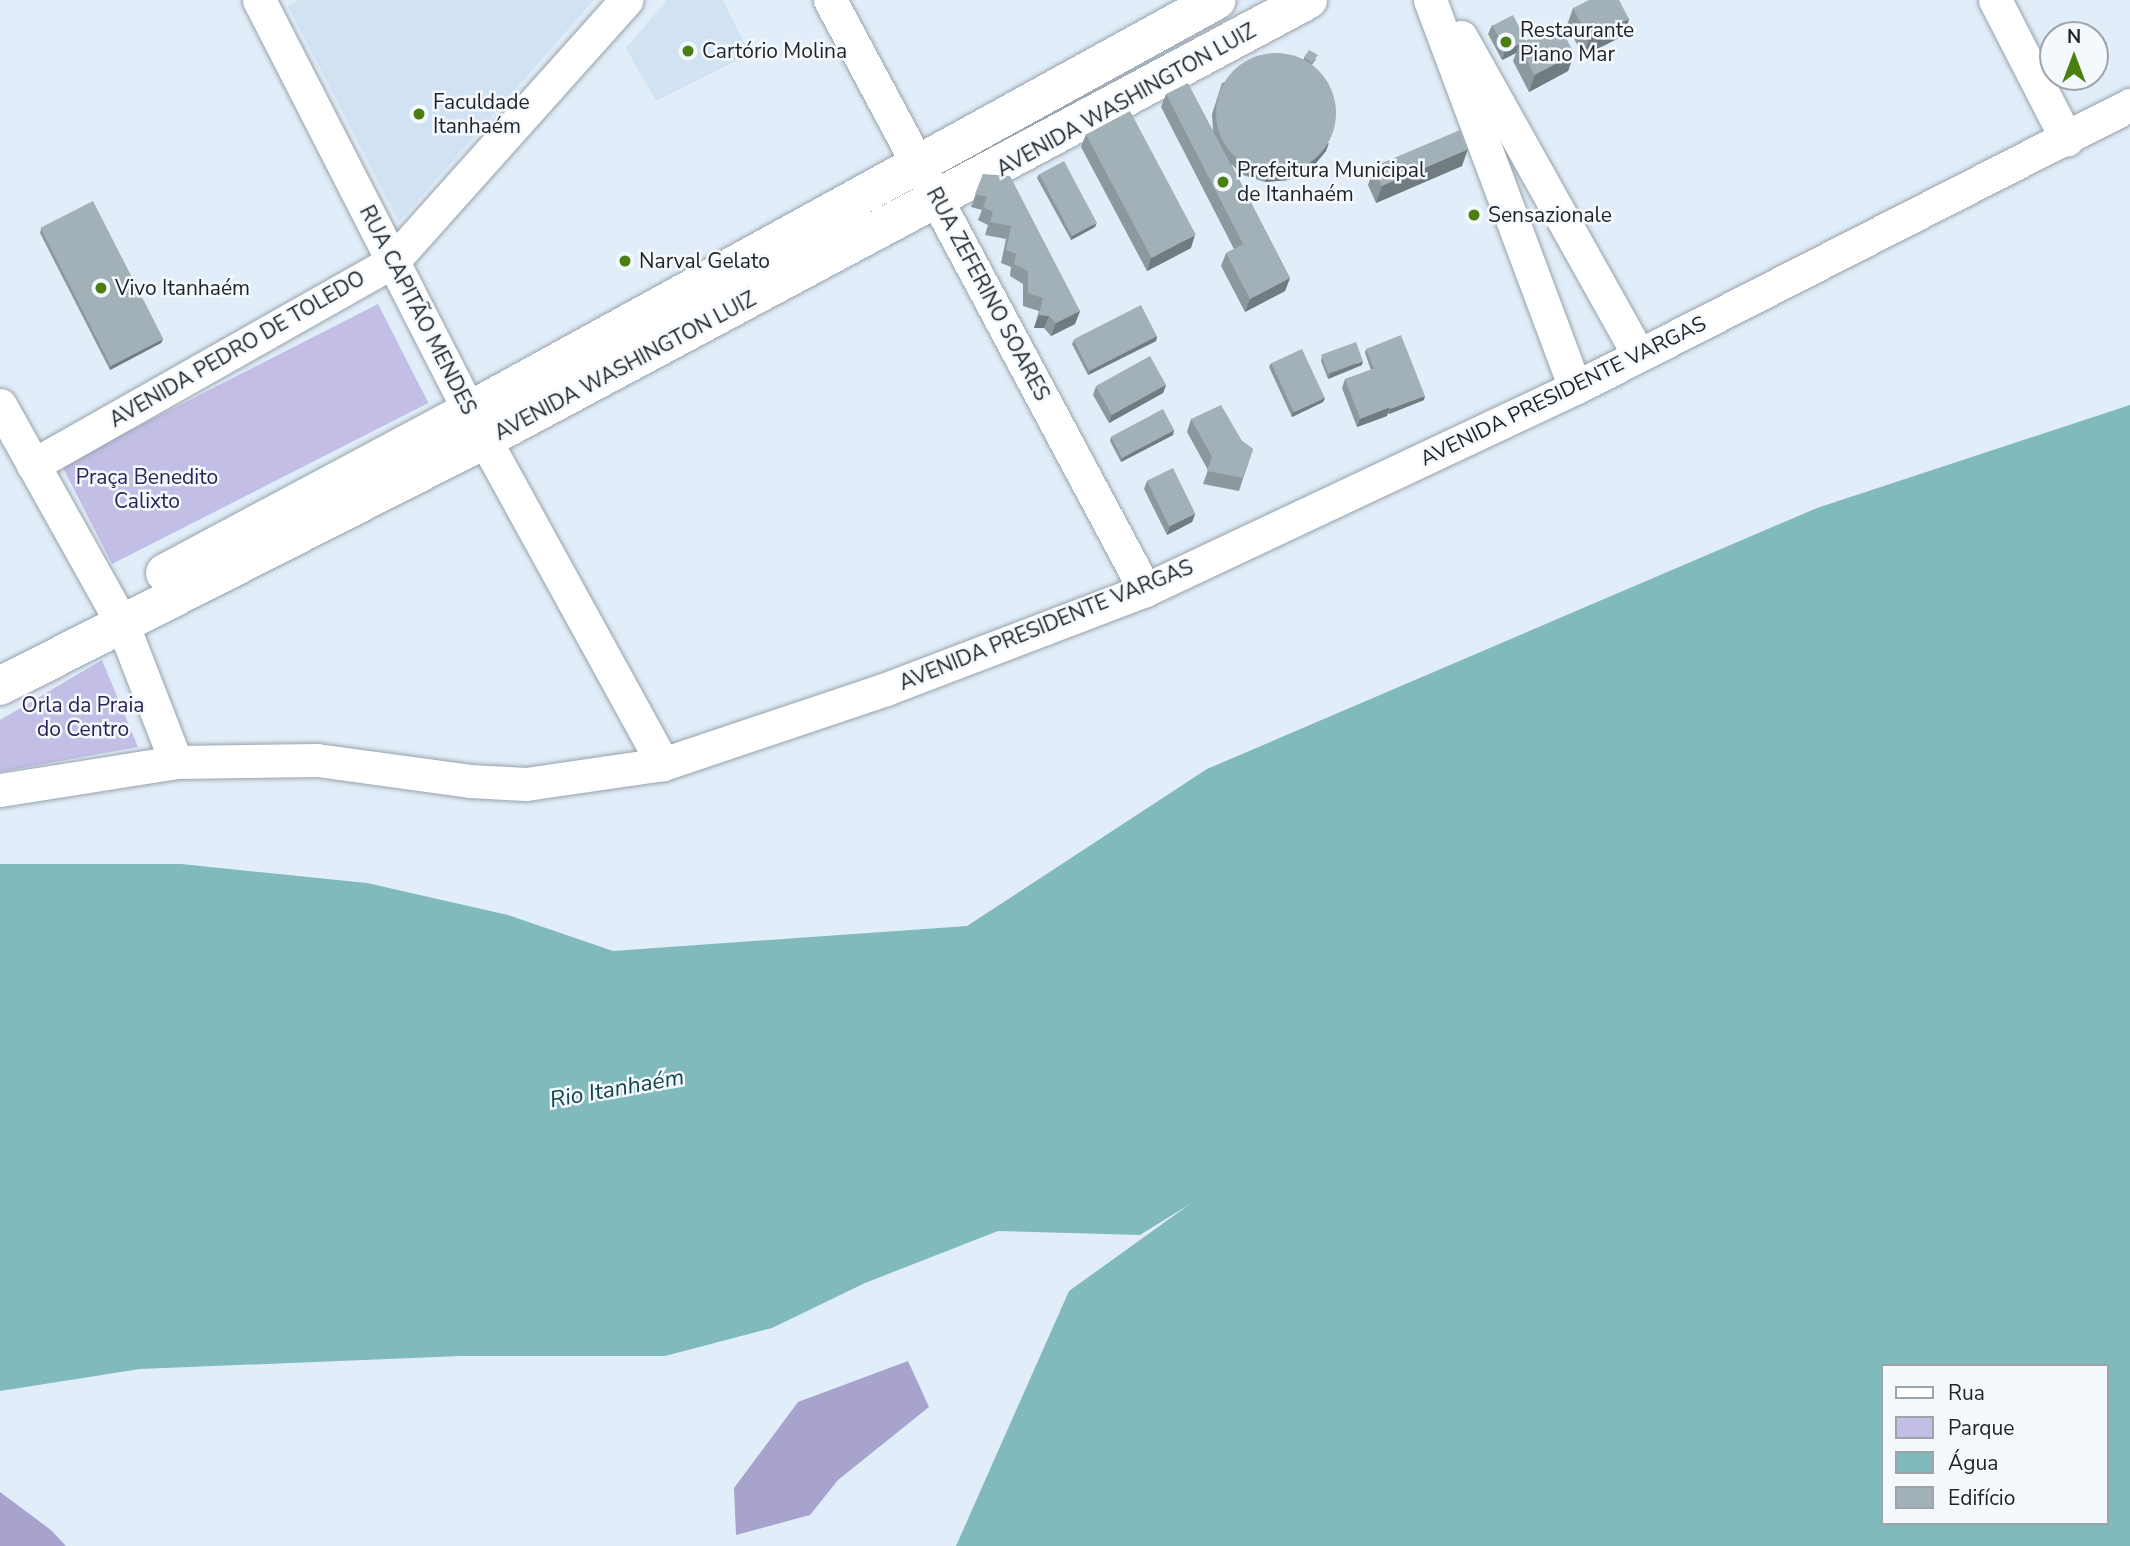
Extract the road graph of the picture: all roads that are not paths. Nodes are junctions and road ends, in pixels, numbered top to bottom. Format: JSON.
{"nodes":[{"id":1,"x":259,"y":0,"type":"edge"},
{"id":2,"x":625,"y":0,"type":"edge"},
{"id":3,"x":830,"y":0,"type":"edge"},
{"id":4,"x":1308,"y":0,"type":"edge"},
{"id":5,"x":1430,"y":0,"type":"edge"},
{"id":6,"x":1440,"y":0,"type":"edge"},
{"id":7,"x":1995,"y":0,"type":"edge"},
{"id":8,"x":1197,"y":5,"type":"edge"},
{"id":9,"x":1203,"y":58,"type":"junction"},
{"id":10,"x":2130,"y":106,"type":"edge"},
{"id":11,"x":2067,"y":140,"type":"junction"},
{"id":12,"x":917,"y":162,"type":"junction"},
{"id":13,"x":939,"y":201,"type":"junction"},
{"id":14,"x":393,"y":261,"type":"junction"},
{"id":15,"x":1639,"y":355,"type":"junction"},
{"id":16,"x":1574,"y":388,"type":"junction"},
{"id":17,"x":0,"y":405,"type":"edge"},
{"id":18,"x":478,"y":425,"type":"junction"},
{"id":19,"x":33,"y":465,"type":"junction"},
{"id":20,"x":1145,"y":590,"type":"junction"},
{"id":21,"x":116,"y":612,"type":"junction"},
{"id":22,"x":0,"y":657,"type":"edge"},
{"id":23,"x":0,"y":686,"type":"edge"},
{"id":24,"x":176,"y":762,"type":"junction"},
{"id":25,"x":663,"y":764,"type":"junction"},
{"id":26,"x":0,"y":790,"type":"edge"}],
"edges":[{"from":1,"to":14,"type":"street","name":"RUA CAPITÃO MENDES"},
{"from":2,"to":14,"type":"street","name":"AVENIDA PEDRO DE TOLEDO"},
{"from":3,"to":12,"type":"street","name":"RUA ZEFERINO SOARES"},
{"from":4,"to":9,"type":"main road","name":"AVENIDA WASHINGTON LUIZ"},
{"from":5,"to":16,"type":"street"},
{"from":6,"to":15,"type":"street"},
{"from":7,"to":11,"type":"street"},
{"from":8,"to":9,"type":"street"},
{"from":8,"to":12,"type":"main road","name":"AVENIDA WASHINGTON LUIZ"},
{"from":9,"to":13,"type":"main road","name":"AVENIDA WASHINGTON LUIZ"},
{"from":10,"to":11,"type":"street","name":"AVENIDA PRESIDENTE VARGAS"},
{"from":11,"to":15,"type":"street","name":"AVENIDA PRESIDENTE VARGAS"},
{"from":12,"to":13,"type":"street","name":"RUA ZEFERINO SOARES"},
{"from":12,"to":18,"type":"main road","name":"AVENIDA WASHINGTON LUIZ"},
{"from":13,"to":18,"type":"main road","name":"AVENIDA WASHINGTON LUIZ"},
{"from":13,"to":20,"type":"street","name":"RUA ZEFERINO SOARES"},
{"from":14,"to":18,"type":"street","name":"RUA CAPITÃO MENDES"},
{"from":14,"to":19,"type":"street","name":"AVENIDA PEDRO DE TOLEDO"},
{"from":15,"to":16,"type":"street","name":"AVENIDA PRESIDENTE VARGAS"},
{"from":16,"to":20,"type":"street","name":"AVENIDA PRESIDENTE VARGAS"},
{"from":17,"to":19,"type":"street"},
{"from":18,"to":21,"type":"main road","name":"AVENIDA WASHINGTON LUIZ"},
{"from":18,"to":25,"type":"street","name":"RUA CAPITÃO MENDES"},
{"from":19,"to":21,"type":"street"},
{"from":20,"to":25,"type":"street","name":"AVENIDA PRESIDENTE VARGAS"},
{"from":21,"to":22,"type":"main road"},
{"from":21,"to":23,"type":"main road"},
{"from":21,"to":24,"type":"street"},
{"from":24,"to":25,"type":"street","name":"AVENIDA PRESIDENTE VARGAS"},
{"from":24,"to":26,"type":"street","name":"AVENIDA PRESIDENTE VARGAS"}]}
